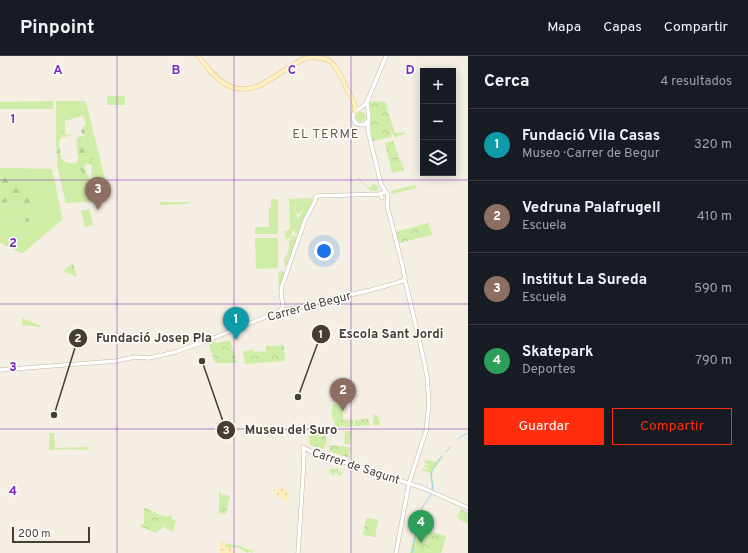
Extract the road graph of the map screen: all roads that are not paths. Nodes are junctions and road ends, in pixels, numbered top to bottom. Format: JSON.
{"nodes":[{"id":1,"x":199,"y":56,"type":"edge"},
{"id":2,"x":311,"y":56,"type":"edge"},
{"id":3,"x":319,"y":56,"type":"edge"},
{"id":4,"x":386,"y":56,"type":"edge"},
{"id":5,"x":367,"y":102,"type":"junction"},
{"id":6,"x":360,"y":109,"type":"junction"},
{"id":7,"x":355,"y":112,"type":"junction"},
{"id":8,"x":368,"y":112,"type":"junction"},
{"id":9,"x":368,"y":121,"type":"junction"},
{"id":10,"x":364,"y":125,"type":"junction"},
{"id":11,"x":368,"y":131,"type":"junction"},
{"id":12,"x":383,"y":196,"type":"junction"},
{"id":13,"x":387,"y":205,"type":"junction"},
{"id":14,"x":405,"y":280,"type":"junction"},
{"id":15,"x":278,"y":312,"type":"junction"},
{"id":16,"x":0,"y":370,"type":"edge"},
{"id":17,"x":409,"y":483,"type":"junction"},
{"id":18,"x":468,"y":508,"type":"edge"},
{"id":19,"x":298,"y":553,"type":"edge"},
{"id":20,"x":396,"y":553,"type":"edge"}],
"edges":[{"from":1,"to":2,"type":"main road"},
{"from":1,"to":7,"type":"main road"},
{"from":3,"to":6,"type":"main road"},
{"from":4,"to":5,"type":"street"},
{"from":5,"to":6,"type":"street"},
{"from":5,"to":8,"type":"street"},
{"from":6,"to":7,"type":"street"},
{"from":6,"to":8,"type":"street"},
{"from":7,"to":10,"type":"street"},
{"from":8,"to":9,"type":"street"},
{"from":9,"to":10,"type":"street"},
{"from":9,"to":11,"type":"street"},
{"from":10,"to":11,"type":"street"},
{"from":11,"to":12,"type":"street"},
{"from":12,"to":13,"type":"street"},
{"from":12,"to":13,"type":"street"},
{"from":12,"to":15,"type":"street"},
{"from":13,"to":14,"type":"street"},
{"from":14,"to":15,"type":"street","name":"Carrer de Begur"},
{"from":14,"to":17,"type":"street"},
{"from":15,"to":16,"type":"street","name":"Carrer de Begur"},
{"from":17,"to":18,"type":"street","name":"Carrer de Sagunt"},
{"from":17,"to":19,"type":"street","name":"Carrer de Sagunt"},
{"from":17,"to":20,"type":"street"}]}
